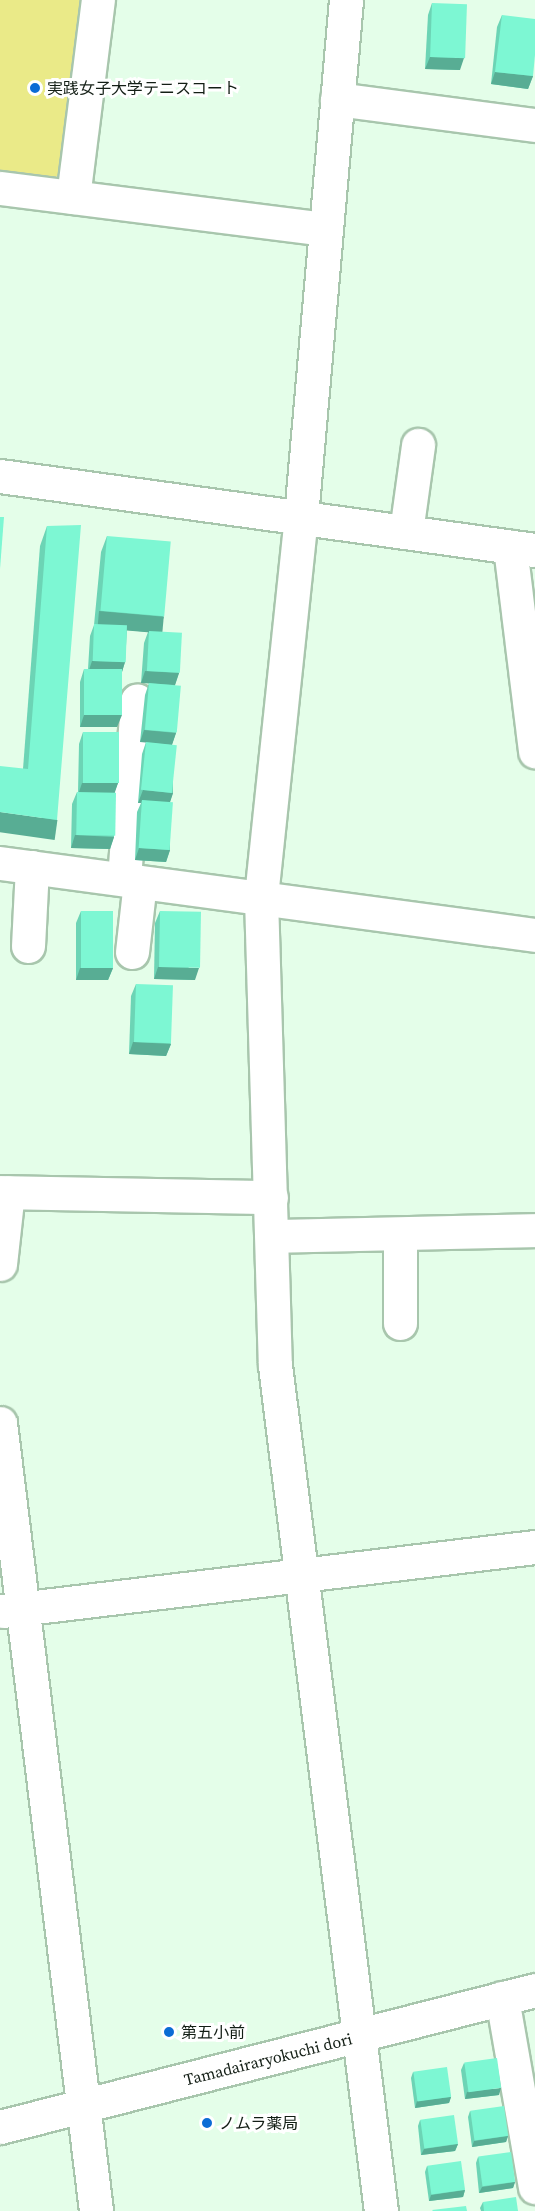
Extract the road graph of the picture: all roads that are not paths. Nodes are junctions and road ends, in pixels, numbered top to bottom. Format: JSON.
{"nodes":[{"id":1,"x":98,"y":0,"type":"edge"},
{"id":2,"x":346,"y":0,"type":"edge"},
{"id":3,"x":337,"y":99,"type":"junction"},
{"id":4,"x":535,"y":125,"type":"edge"},
{"id":5,"x":0,"y":188,"type":"edge"},
{"id":6,"x":73,"y":197,"type":"junction"},
{"id":7,"x":325,"y":229,"type":"junction"},
{"id":8,"x":418,"y":445,"type":"dead end"},
{"id":9,"x":0,"y":476,"type":"edge"},
{"id":10,"x":301,"y":516,"type":"junction"},
{"id":11,"x":406,"y":532,"type":"junction"},
{"id":12,"x":522,"y":548,"type":"edge"},
{"id":13,"x":137,"y":700,"type":"dead end"},
{"id":14,"x":535,"y":751,"type":"edge"},
{"id":15,"x":16,"y":865,"type":"edge"},
{"id":16,"x":132,"y":881,"type":"junction"},
{"id":17,"x":261,"y":898,"type":"junction"},
{"id":18,"x":535,"y":935,"type":"edge"},
{"id":19,"x":28,"y":946,"type":"dead end"},
{"id":20,"x":132,"y":952,"type":"dead end"},
{"id":21,"x":4,"y":1192,"type":"edge"},
{"id":22,"x":271,"y":1197,"type":"junction"},
{"id":23,"x":535,"y":1230,"type":"edge"},
{"id":24,"x":400,"y":1235,"type":"junction"},
{"id":25,"x":272,"y":1236,"type":"junction"},
{"id":26,"x":0,"y":1264,"type":"edge"},
{"id":27,"x":400,"y":1323,"type":"dead end"},
{"id":28,"x":0,"y":1423,"type":"edge"},
{"id":29,"x":535,"y":1547,"type":"edge"},
{"id":30,"x":302,"y":1575,"type":"junction"},
{"id":31,"x":11,"y":1610,"type":"edge"},
{"id":32,"x":535,"y":1990,"type":"edge"},
{"id":33,"x":502,"y":1998,"type":"junction"},
{"id":34,"x":358,"y":2036,"type":"junction"},
{"id":35,"x":524,"y":2054,"type":"edge"},
{"id":36,"x":83,"y":2106,"type":"junction"},
{"id":37,"x":0,"y":2127,"type":"edge"},
{"id":38,"x":535,"y":2187,"type":"edge"},
{"id":39,"x":96,"y":2211,"type":"edge"},
{"id":40,"x":381,"y":2211,"type":"edge"}],
"edges":[{"from":1,"to":6,"type":"street"},
{"from":2,"to":3,"type":"street"},
{"from":3,"to":4,"type":"street"},
{"from":3,"to":7,"type":"street"},
{"from":5,"to":6,"type":"street"},
{"from":6,"to":7,"type":"street"},
{"from":7,"to":10,"type":"street"},
{"from":8,"to":11,"type":"street"},
{"from":9,"to":10,"type":"street"},
{"from":10,"to":11,"type":"street"},
{"from":10,"to":17,"type":"street"},
{"from":11,"to":12,"type":"street"},
{"from":12,"to":14,"type":"street"},
{"from":13,"to":16,"type":"street"},
{"from":15,"to":16,"type":"street"},
{"from":15,"to":19,"type":"street"},
{"from":16,"to":17,"type":"street"},
{"from":16,"to":20,"type":"street"},
{"from":17,"to":18,"type":"street"},
{"from":17,"to":22,"type":"street"},
{"from":21,"to":22,"type":"street"},
{"from":21,"to":26,"type":"street"},
{"from":22,"to":25,"type":"street"},
{"from":23,"to":24,"type":"street"},
{"from":24,"to":25,"type":"street"},
{"from":24,"to":27,"type":"street"},
{"from":25,"to":30,"type":"street"},
{"from":28,"to":31,"type":"street"},
{"from":29,"to":30,"type":"street"},
{"from":30,"to":31,"type":"street"},
{"from":30,"to":34,"type":"street"},
{"from":31,"to":36,"type":"street"},
{"from":32,"to":33,"type":"street","name":"Tamadairaryokuchi dori"},
{"from":33,"to":34,"type":"street","name":"Tamadairaryokuchi dori"},
{"from":33,"to":35,"type":"street"},
{"from":34,"to":36,"type":"street","name":"Tamadairaryokuchi dori"},
{"from":34,"to":40,"type":"street"},
{"from":35,"to":38,"type":"street"},
{"from":36,"to":37,"type":"street","name":"Tamadairaryokuchi dori"},
{"from":36,"to":39,"type":"street"}]}
